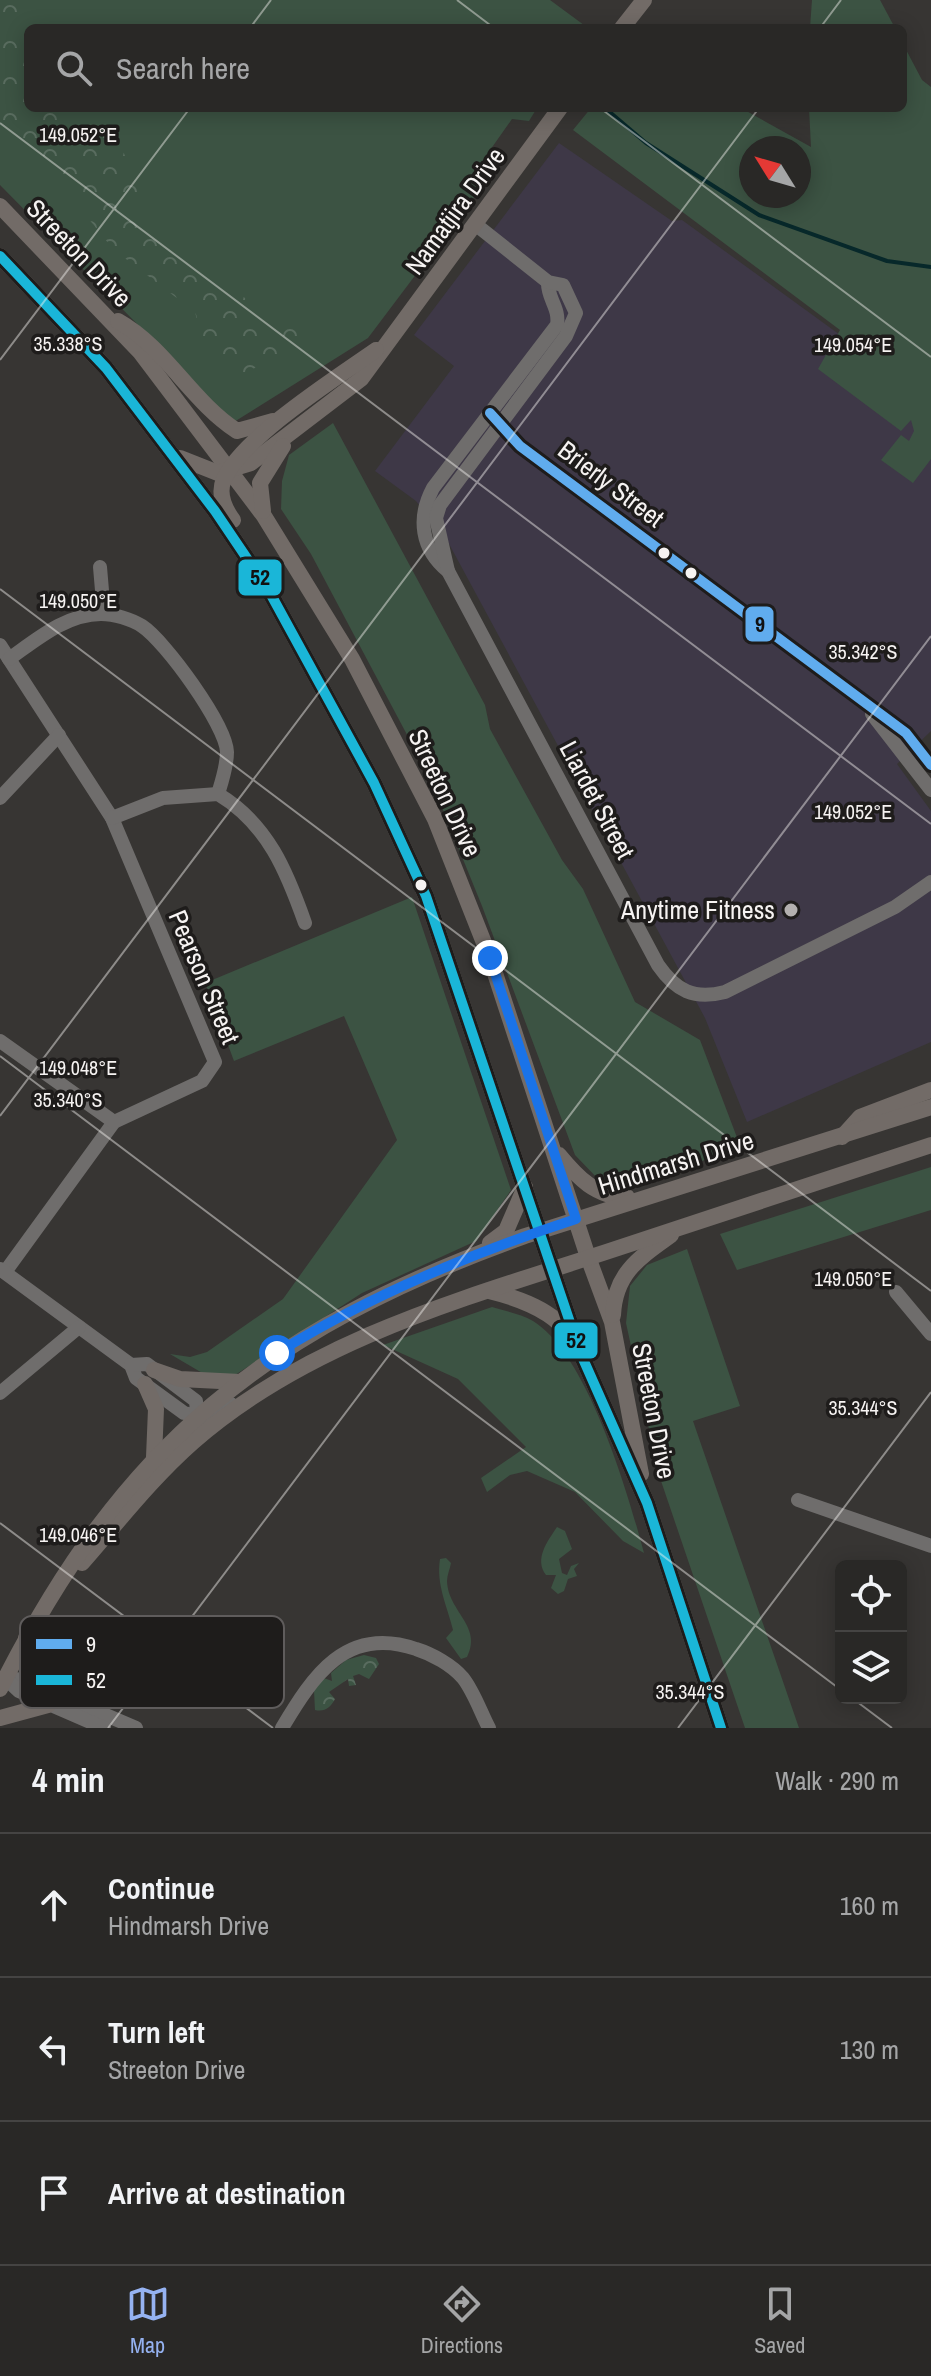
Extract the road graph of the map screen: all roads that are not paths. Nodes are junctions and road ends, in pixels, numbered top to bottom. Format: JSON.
{"nodes":[{"id":1,"x":644,"y":0,"type":"edge"},
{"id":2,"x":625,"y":24,"type":"edge"},
{"id":3,"x":557,"y":112,"type":"edge"},
{"id":4,"x":0,"y":206,"type":"edge"},
{"id":5,"x":475,"y":224,"type":"junction"},
{"id":6,"x":0,"y":256,"type":"edge"},
{"id":7,"x":548,"y":282,"type":"junction"},
{"id":8,"x":107,"y":314,"type":"junction"},
{"id":9,"x":388,"y":342,"type":"junction"},
{"id":10,"x":313,"y":396,"type":"junction"},
{"id":11,"x":329,"y":405,"type":"junction"},
{"id":12,"x":495,"y":417,"type":"junction"},
{"id":13,"x":483,"y":433,"type":"junction"},
{"id":14,"x":520,"y":446,"type":"junction"},
{"id":15,"x":173,"y":454,"type":"junction"},
{"id":16,"x":231,"y":470,"type":"junction"},
{"id":17,"x":264,"y":516,"type":"junction"},
{"id":18,"x":100,"y":567,"type":"dead end"},
{"id":19,"x":261,"y":578,"type":"junction"},
{"id":20,"x":104,"y":614,"type":"junction"},
{"id":21,"x":0,"y":645,"type":"edge"},
{"id":22,"x":9,"y":659,"type":"junction"},
{"id":23,"x":864,"y":704,"type":"junction"},
{"id":24,"x":59,"y":735,"type":"junction"},
{"id":25,"x":925,"y":745,"type":"edge"},
{"id":26,"x":907,"y":761,"type":"junction"},
{"id":27,"x":928,"y":770,"type":"edge"},
{"id":28,"x":931,"y":790,"type":"edge"},
{"id":29,"x":218,"y":794,"type":"junction"},
{"id":30,"x":0,"y":798,"type":"edge"},
{"id":31,"x":112,"y":818,"type":"junction"},
{"id":32,"x":931,"y":882,"type":"edge"},
{"id":33,"x":931,"y":894,"type":"edge"},
{"id":34,"x":913,"y":897,"type":"junction"},
{"id":35,"x":305,"y":923,"type":"dead end"},
{"id":36,"x":0,"y":1041,"type":"edge"},
{"id":37,"x":931,"y":1090,"type":"edge"},
{"id":38,"x":931,"y":1107,"type":"edge"},
{"id":39,"x":114,"y":1122,"type":"junction"},
{"id":40,"x":841,"y":1138,"type":"junction"},
{"id":41,"x":931,"y":1145,"type":"edge"},
{"id":42,"x":552,"y":1147,"type":"junction"},
{"id":43,"x":525,"y":1187,"type":"junction"},
{"id":44,"x":642,"y":1197,"type":"junction"},
{"id":45,"x":576,"y":1219,"type":"junction"},
{"id":46,"x":685,"y":1225,"type":"junction"},
{"id":47,"x":539,"y":1231,"type":"junction"},
{"id":48,"x":476,"y":1254,"type":"junction"},
{"id":49,"x":588,"y":1257,"type":"junction"},
{"id":50,"x":552,"y":1269,"type":"junction"},
{"id":51,"x":3,"y":1271,"type":"edge"},
{"id":52,"x":489,"y":1291,"type":"junction"},
{"id":53,"x":896,"y":1292,"type":"dead end"},
{"id":54,"x":612,"y":1322,"type":"junction"},
{"id":55,"x":79,"y":1327,"type":"junction"},
{"id":56,"x":931,"y":1334,"type":"edge"},
{"id":57,"x":580,"y":1352,"type":"junction"},
{"id":58,"x":150,"y":1377,"type":"junction"},
{"id":59,"x":240,"y":1382,"type":"junction"},
{"id":60,"x":276,"y":1382,"type":"junction"},
{"id":61,"x":0,"y":1393,"type":"edge"},
{"id":62,"x":197,"y":1414,"type":"junction"},
{"id":63,"x":193,"y":1442,"type":"junction"},
{"id":64,"x":154,"y":1457,"type":"junction"},
{"id":65,"x":798,"y":1500,"type":"dead end"},
{"id":66,"x":647,"y":1503,"type":"junction"},
{"id":67,"x":931,"y":1546,"type":"edge"},
{"id":68,"x":45,"y":1607,"type":"junction"},
{"id":69,"x":39,"y":1616,"type":"edge"},
{"id":70,"x":20,"y":1650,"type":"edge"},
{"id":71,"x":3,"y":1684,"type":"edge"},
{"id":72,"x":26,"y":1708,"type":"edge"},
{"id":73,"x":67,"y":1708,"type":"edge"},
{"id":74,"x":73,"y":1708,"type":"edge"},
{"id":75,"x":0,"y":1718,"type":"edge"},
{"id":76,"x":115,"y":1724,"type":"edge"},
{"id":77,"x":104,"y":1728,"type":"edge"},
{"id":78,"x":136,"y":1728,"type":"edge"},
{"id":79,"x":282,"y":1728,"type":"edge"},
{"id":80,"x":489,"y":1728,"type":"edge"},
{"id":81,"x":721,"y":1728,"type":"edge"}],
"edges":[{"from":1,"to":2,"type":"main road"},
{"from":3,"to":5,"type":"main road","name":"Namatjira Drive"},
{"from":4,"to":8,"type":"main road","name":"Streeton Drive"},
{"from":5,"to":7,"type":"street"},
{"from":5,"to":9,"type":"main road","name":"Namatjira Drive"},
{"from":6,"to":15,"type":"main road","name":"Streeton Drive"},
{"from":7,"to":12,"type":"street","name":"Liardet Street"},
{"from":7,"to":12,"type":"street","name":"Liardet Street"},
{"from":8,"to":10,"type":"main road"},
{"from":8,"to":16,"type":"main road","name":"Streeton Drive"},
{"from":9,"to":10,"type":"main road","name":"Namatjira Drive"},
{"from":9,"to":11,"type":"main road","name":"Namatjira Drive"},
{"from":10,"to":16,"type":"main road","name":"Namatjira Drive"},
{"from":11,"to":16,"type":"main road","name":"Namatjira Drive"},
{"from":11,"to":17,"type":"main road"},
{"from":12,"to":13,"type":"street","name":"Liardet Street"},
{"from":12,"to":14,"type":"street","name":"Brierly Street"},
{"from":13,"to":14,"type":"street","name":"Brierly Street"},
{"from":13,"to":34,"type":"street","name":"Liardet Street"},
{"from":14,"to":23,"type":"street","name":"Brierly Street"},
{"from":15,"to":16,"type":"main road"},
{"from":15,"to":19,"type":"main road","name":"Streeton Drive"},
{"from":16,"to":17,"type":"main road","name":"Streeton Drive"},
{"from":16,"to":19,"type":"main road"},
{"from":17,"to":42,"type":"main road","name":"Streeton Drive"},
{"from":18,"to":20,"type":"street"},
{"from":19,"to":43,"type":"main road","name":"Streeton Drive"},
{"from":20,"to":22,"type":"street"},
{"from":20,"to":29,"type":"street"},
{"from":21,"to":22,"type":"street","name":"Pearson Street"},
{"from":22,"to":24,"type":"street","name":"Pearson Street"},
{"from":23,"to":25,"type":"street","name":"Brierly Street"},
{"from":23,"to":26,"type":"street","name":"Brierly Street"},
{"from":24,"to":30,"type":"street"},
{"from":24,"to":31,"type":"street","name":"Pearson Street"},
{"from":25,"to":26,"type":"street"},
{"from":25,"to":27,"type":"street","name":"Brierly Street"},
{"from":26,"to":27,"type":"street","name":"Brierly Street"},
{"from":27,"to":28,"type":"street","name":"Brierly Street"},
{"from":29,"to":31,"type":"street"},
{"from":29,"to":35,"type":"street"},
{"from":31,"to":39,"type":"street","name":"Pearson Street"},
{"from":32,"to":34,"type":"street","name":"Liardet Street"},
{"from":33,"to":34,"type":"street","name":"Liardet Street"},
{"from":36,"to":39,"type":"street"},
{"from":37,"to":40,"type":"main road"},
{"from":38,"to":40,"type":"main road","name":"Hindmarsh Drive"},
{"from":39,"to":51,"type":"street","name":"Pearson Street"},
{"from":40,"to":44,"type":"main road","name":"Hindmarsh Drive"},
{"from":41,"to":46,"type":"main road","name":"Hindmarsh Drive"},
{"from":42,"to":44,"type":"main road"},
{"from":42,"to":45,"type":"main road","name":"Streeton Drive"},
{"from":43,"to":47,"type":"main road","name":"Streeton Drive"},
{"from":43,"to":48,"type":"main road"},
{"from":44,"to":45,"type":"main road","name":"Hindmarsh Drive"},
{"from":45,"to":47,"type":"main road","name":"Hindmarsh Drive"},
{"from":45,"to":49,"type":"main road","name":"Streeton Drive"},
{"from":46,"to":49,"type":"main road","name":"Hindmarsh Drive"},
{"from":46,"to":54,"type":"main road"},
{"from":47,"to":48,"type":"main road","name":"Hindmarsh Drive"},
{"from":47,"to":50,"type":"main road","name":"Streeton Drive"},
{"from":48,"to":59,"type":"main road","name":"Hindmarsh Drive"},
{"from":49,"to":50,"type":"main road","name":"Hindmarsh Drive"},
{"from":49,"to":54,"type":"main road","name":"Streeton Drive"},
{"from":50,"to":52,"type":"main road","name":"Hindmarsh Drive"},
{"from":50,"to":57,"type":"main road","name":"Streeton Drive"},
{"from":51,"to":55,"type":"street"},
{"from":52,"to":57,"type":"main road"},
{"from":52,"to":60,"type":"main road","name":"Hindmarsh Drive"},
{"from":53,"to":56,"type":"street"},
{"from":54,"to":66,"type":"main road","name":"Streeton Drive"},
{"from":55,"to":58,"type":"street"},
{"from":55,"to":61,"type":"street"},
{"from":57,"to":66,"type":"main road","name":"Streeton Drive"},
{"from":58,"to":59,"type":"main road"},
{"from":58,"to":62,"type":"street"},
{"from":58,"to":64,"type":"main road"},
{"from":59,"to":62,"type":"main road","name":"Hindmarsh Drive"},
{"from":60,"to":62,"type":"street"},
{"from":60,"to":63,"type":"main road","name":"Hindmarsh Drive"},
{"from":62,"to":63,"type":"street"},
{"from":62,"to":64,"type":"main road","name":"Hindmarsh Drive"},
{"from":63,"to":68,"type":"main road","name":"Hindmarsh Drive"},
{"from":64,"to":68,"type":"main road","name":"Hindmarsh Drive"},
{"from":65,"to":67,"type":"street"},
{"from":66,"to":81,"type":"main road","name":"Streeton Drive"},
{"from":68,"to":69,"type":"main road","name":"Hindmarsh Drive"},
{"from":70,"to":71,"type":"main road","name":"Hindmarsh Drive"},
{"from":72,"to":75,"type":"main road"},
{"from":73,"to":77,"type":"street"},
{"from":74,"to":76,"type":"street"},
{"from":76,"to":78,"type":"street"},
{"from":79,"to":80,"type":"street"}]}
